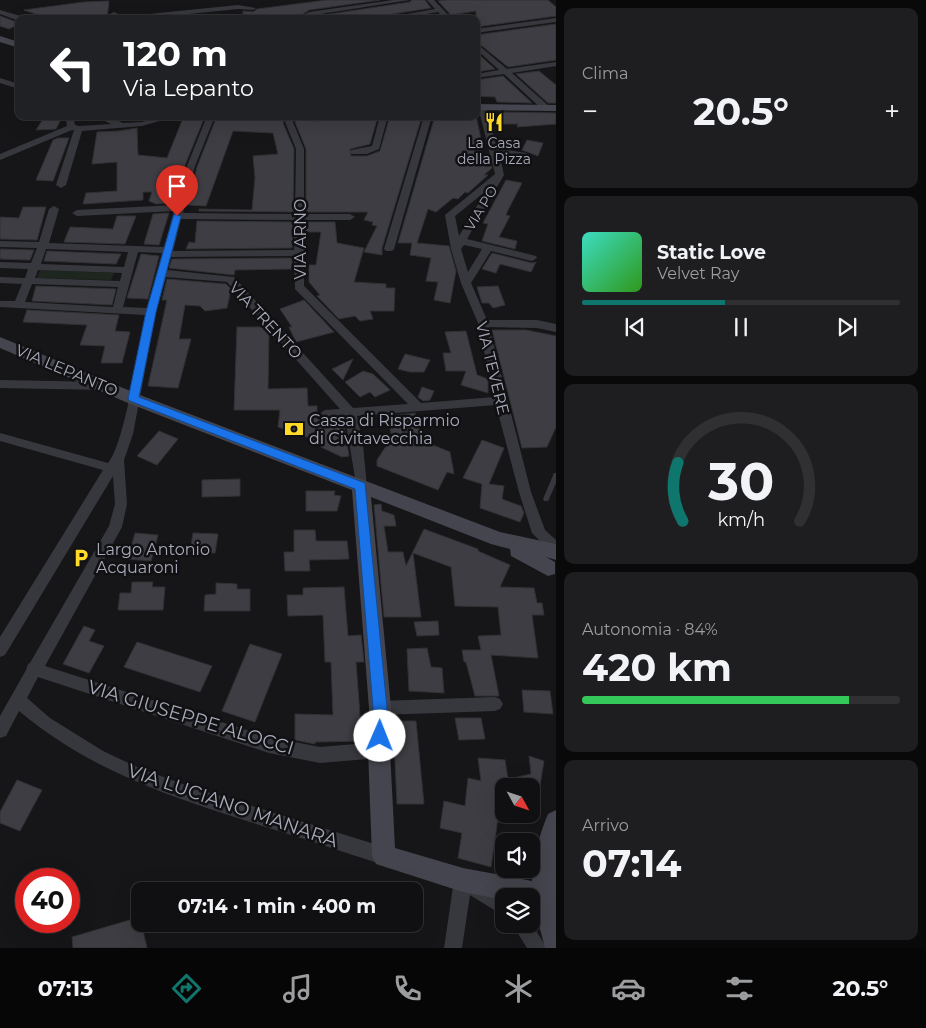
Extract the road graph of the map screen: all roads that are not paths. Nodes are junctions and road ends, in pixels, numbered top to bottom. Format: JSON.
{"nodes":[{"id":1,"x":407,"y":0,"type":"edge"},
{"id":2,"x":430,"y":0,"type":"edge"},
{"id":3,"x":253,"y":8,"type":"dead end"},
{"id":4,"x":440,"y":10,"type":"junction"},
{"id":5,"x":0,"y":12,"type":"edge"},
{"id":6,"x":156,"y":15,"type":"edge"},
{"id":7,"x":317,"y":15,"type":"edge"},
{"id":8,"x":408,"y":15,"type":"edge"},
{"id":9,"x":445,"y":15,"type":"edge"},
{"id":10,"x":15,"y":17,"type":"edge"},
{"id":11,"x":556,"y":20,"type":"edge"},
{"id":12,"x":480,"y":30,"type":"edge"},
{"id":13,"x":0,"y":39,"type":"edge"},
{"id":14,"x":15,"y":44,"type":"edge"},
{"id":15,"x":480,"y":49,"type":"edge"},
{"id":16,"x":556,"y":64,"type":"edge"},
{"id":17,"x":504,"y":72,"type":"junction"},
{"id":18,"x":480,"y":75,"type":"edge"},
{"id":19,"x":3,"y":81,"type":"edge"},
{"id":20,"x":15,"y":86,"type":"edge"},
{"id":21,"x":0,"y":93,"type":"edge"},
{"id":22,"x":480,"y":107,"type":"edge"},
{"id":23,"x":552,"y":109,"type":"edge"},
{"id":24,"x":480,"y":110,"type":"edge"},
{"id":25,"x":71,"y":120,"type":"edge"},
{"id":26,"x":109,"y":120,"type":"edge"},
{"id":27,"x":158,"y":120,"type":"edge"},
{"id":28,"x":208,"y":120,"type":"edge"},
{"id":29,"x":290,"y":120,"type":"edge"},
{"id":30,"x":383,"y":120,"type":"edge"},
{"id":31,"x":427,"y":120,"type":"edge"},
{"id":32,"x":122,"y":125,"type":"junction"},
{"id":33,"x":75,"y":128,"type":"junction"},
{"id":34,"x":494,"y":150,"type":"junction"},
{"id":35,"x":354,"y":152,"type":"dead end"},
{"id":36,"x":526,"y":156,"type":"dead end"},
{"id":37,"x":0,"y":157,"type":"edge"},
{"id":38,"x":500,"y":175,"type":"junction"},
{"id":39,"x":61,"y":186,"type":"dead end"},
{"id":40,"x":54,"y":209,"type":"dead end"},
{"id":41,"x":178,"y":212,"type":"junction"},
{"id":42,"x":77,"y":213,"type":"dead end"},
{"id":43,"x":300,"y":217,"type":"junction"},
{"id":44,"x":350,"y":217,"type":"dead end"},
{"id":45,"x":0,"y":244,"type":"edge"},
{"id":46,"x":44,"y":245,"type":"junction"},
{"id":47,"x":458,"y":245,"type":"junction"},
{"id":48,"x":488,"y":248,"type":"junction"},
{"id":49,"x":134,"y":249,"type":"junction"},
{"id":50,"x":389,"y":249,"type":"dead end"},
{"id":51,"x":166,"y":252,"type":"junction"},
{"id":52,"x":299,"y":253,"type":"junction"},
{"id":53,"x":532,"y":258,"type":"dead end"},
{"id":54,"x":0,"y":265,"type":"edge"},
{"id":55,"x":35,"y":266,"type":"junction"},
{"id":56,"x":128,"y":270,"type":"junction"},
{"id":57,"x":161,"y":273,"type":"junction"},
{"id":58,"x":0,"y":280,"type":"edge"},
{"id":59,"x":29,"y":281,"type":"junction"},
{"id":60,"x":466,"y":283,"type":"junction"},
{"id":61,"x":124,"y":284,"type":"junction"},
{"id":62,"x":0,"y":304,"type":"edge"},
{"id":63,"x":19,"y":305,"type":"junction"},
{"id":64,"x":117,"y":310,"type":"junction"},
{"id":65,"x":151,"y":312,"type":"junction"},
{"id":66,"x":483,"y":322,"type":"junction"},
{"id":67,"x":556,"y":328,"type":"edge"},
{"id":68,"x":0,"y":342,"type":"edge"},
{"id":69,"x":0,"y":384,"type":"edge"},
{"id":70,"x":105,"y":386,"type":"junction"},
{"id":71,"x":134,"y":399,"type":"junction"},
{"id":72,"x":501,"y":401,"type":"junction"},
{"id":73,"x":418,"y":407,"type":"junction"},
{"id":74,"x":350,"y":412,"type":"junction"},
{"id":75,"x":325,"y":414,"type":"dead end"},
{"id":76,"x":0,"y":437,"type":"edge"},
{"id":77,"x":114,"y":464,"type":"junction"},
{"id":78,"x":556,"y":475,"type":"edge"},
{"id":79,"x":361,"y":487,"type":"junction"},
{"id":80,"x":546,"y":499,"type":"dead end"},
{"id":81,"x":556,"y":548,"type":"edge"},
{"id":82,"x":554,"y":563,"type":"edge"},
{"id":83,"x":0,"y":650,"type":"edge"},
{"id":84,"x":33,"y":669,"type":"junction"},
{"id":85,"x":17,"y":700,"type":"junction"},
{"id":86,"x":494,"y":704,"type":"dead end"},
{"id":87,"x":380,"y":708,"type":"junction"},
{"id":88,"x":0,"y":730,"type":"edge"},
{"id":89,"x":379,"y":750,"type":"junction"},
{"id":90,"x":556,"y":822,"type":"edge"},
{"id":91,"x":384,"y":856,"type":"junction"},
{"id":92,"x":463,"y":880,"type":"junction"},
{"id":93,"x":495,"y":901,"type":"edge"},
{"id":94,"x":550,"y":904,"type":"edge"},
{"id":95,"x":528,"y":933,"type":"edge"},
{"id":96,"x":539,"y":946,"type":"edge"},
{"id":97,"x":453,"y":948,"type":"edge"}],
"edges":[{"from":1,"to":7,"type":"street"},
{"from":2,"to":4,"type":"street"},
{"from":3,"to":6,"type":"street"},
{"from":4,"to":8,"type":"street"},
{"from":4,"to":9,"type":"street"},
{"from":5,"to":10,"type":"street"},
{"from":11,"to":12,"type":"street"},
{"from":13,"to":14,"type":"street"},
{"from":15,"to":17,"type":"street"},
{"from":16,"to":17,"type":"street"},
{"from":17,"to":18,"type":"street"},
{"from":17,"to":23,"type":"street"},
{"from":19,"to":20,"type":"street"},
{"from":19,"to":21,"type":"street"},
{"from":22,"to":23,"type":"street"},
{"from":24,"to":34,"type":"street","name":"VIA PO"},
{"from":25,"to":33,"type":"street"},
{"from":26,"to":32,"type":"street"},
{"from":27,"to":32,"type":"street"},
{"from":28,"to":41,"type":"street"},
{"from":29,"to":43,"type":"street","name":"VIA ARNO"},
{"from":30,"to":35,"type":"street"},
{"from":31,"to":50,"type":"street"},
{"from":32,"to":33,"type":"street"},
{"from":33,"to":37,"type":"street"},
{"from":33,"to":39,"type":"street"},
{"from":34,"to":36,"type":"street"},
{"from":34,"to":38,"type":"street","name":"VIA PO"},
{"from":38,"to":47,"type":"street","name":"VIA PO"},
{"from":38,"to":47,"type":"street","name":"VIA TEVERE"},
{"from":40,"to":46,"type":"street"},
{"from":41,"to":42,"type":"street"},
{"from":41,"to":43,"type":"street"},
{"from":41,"to":51,"type":"street"},
{"from":43,"to":44,"type":"street"},
{"from":43,"to":52,"type":"street","name":"VIA ARNO"},
{"from":45,"to":46,"type":"street"},
{"from":46,"to":49,"type":"street"},
{"from":46,"to":55,"type":"street"},
{"from":47,"to":48,"type":"street"},
{"from":47,"to":60,"type":"street","name":"VIA TEVERE"},
{"from":48,"to":53,"type":"street"},
{"from":48,"to":60,"type":"street"},
{"from":49,"to":51,"type":"street"},
{"from":49,"to":56,"type":"street"},
{"from":51,"to":52,"type":"street"},
{"from":51,"to":57,"type":"street"},
{"from":52,"to":73,"type":"street","name":"VIA ARNO"},
{"from":54,"to":55,"type":"street"},
{"from":55,"to":56,"type":"street"},
{"from":55,"to":59,"type":"street"},
{"from":56,"to":61,"type":"street"},
{"from":57,"to":65,"type":"street"},
{"from":57,"to":74,"type":"street","name":"VIA TRENTO"},
{"from":58,"to":59,"type":"street"},
{"from":59,"to":61,"type":"street"},
{"from":59,"to":63,"type":"street"},
{"from":60,"to":66,"type":"street","name":"VIA TEVERE"},
{"from":61,"to":64,"type":"street"},
{"from":62,"to":63,"type":"street"},
{"from":63,"to":64,"type":"street"},
{"from":64,"to":65,"type":"street"},
{"from":65,"to":71,"type":"street"},
{"from":66,"to":67,"type":"street"},
{"from":66,"to":72,"type":"street","name":"VIA TEVERE"},
{"from":68,"to":70,"type":"street","name":"VIA LEPANTO"},
{"from":69,"to":70,"type":"street"},
{"from":70,"to":71,"type":"street","name":"VIA LEPANTO"},
{"from":71,"to":77,"type":"street"},
{"from":71,"to":79,"type":"street","name":"VIA LEPANTO"},
{"from":72,"to":73,"type":"street"},
{"from":72,"to":81,"type":"street","name":"VIA TEVERE"},
{"from":73,"to":74,"type":"street"},
{"from":74,"to":75,"type":"street"},
{"from":74,"to":79,"type":"street"},
{"from":76,"to":77,"type":"street"},
{"from":77,"to":83,"type":"street"},
{"from":77,"to":84,"type":"street"},
{"from":78,"to":80,"type":"lane"},
{"from":79,"to":82,"type":"street","name":"VIA LEPANTO"},
{"from":79,"to":87,"type":"street"},
{"from":84,"to":85,"type":"street"},
{"from":84,"to":89,"type":"street","name":"VIA GIUSEPPE ALOCCI"},
{"from":85,"to":88,"type":"street"},
{"from":85,"to":91,"type":"street","name":"VIA LUCIANO MANARA"},
{"from":86,"to":87,"type":"street"},
{"from":87,"to":89,"type":"street"},
{"from":89,"to":91,"type":"street"},
{"from":90,"to":94,"type":"street"},
{"from":91,"to":92,"type":"street","name":"VIA LUCIANO MANARA"},
{"from":92,"to":93,"type":"street"},
{"from":92,"to":94,"type":"street","name":"VIA LUCIANO MANARA"},
{"from":92,"to":97,"type":"street"},
{"from":94,"to":96,"type":"street"},
{"from":95,"to":96,"type":"street"}]}
